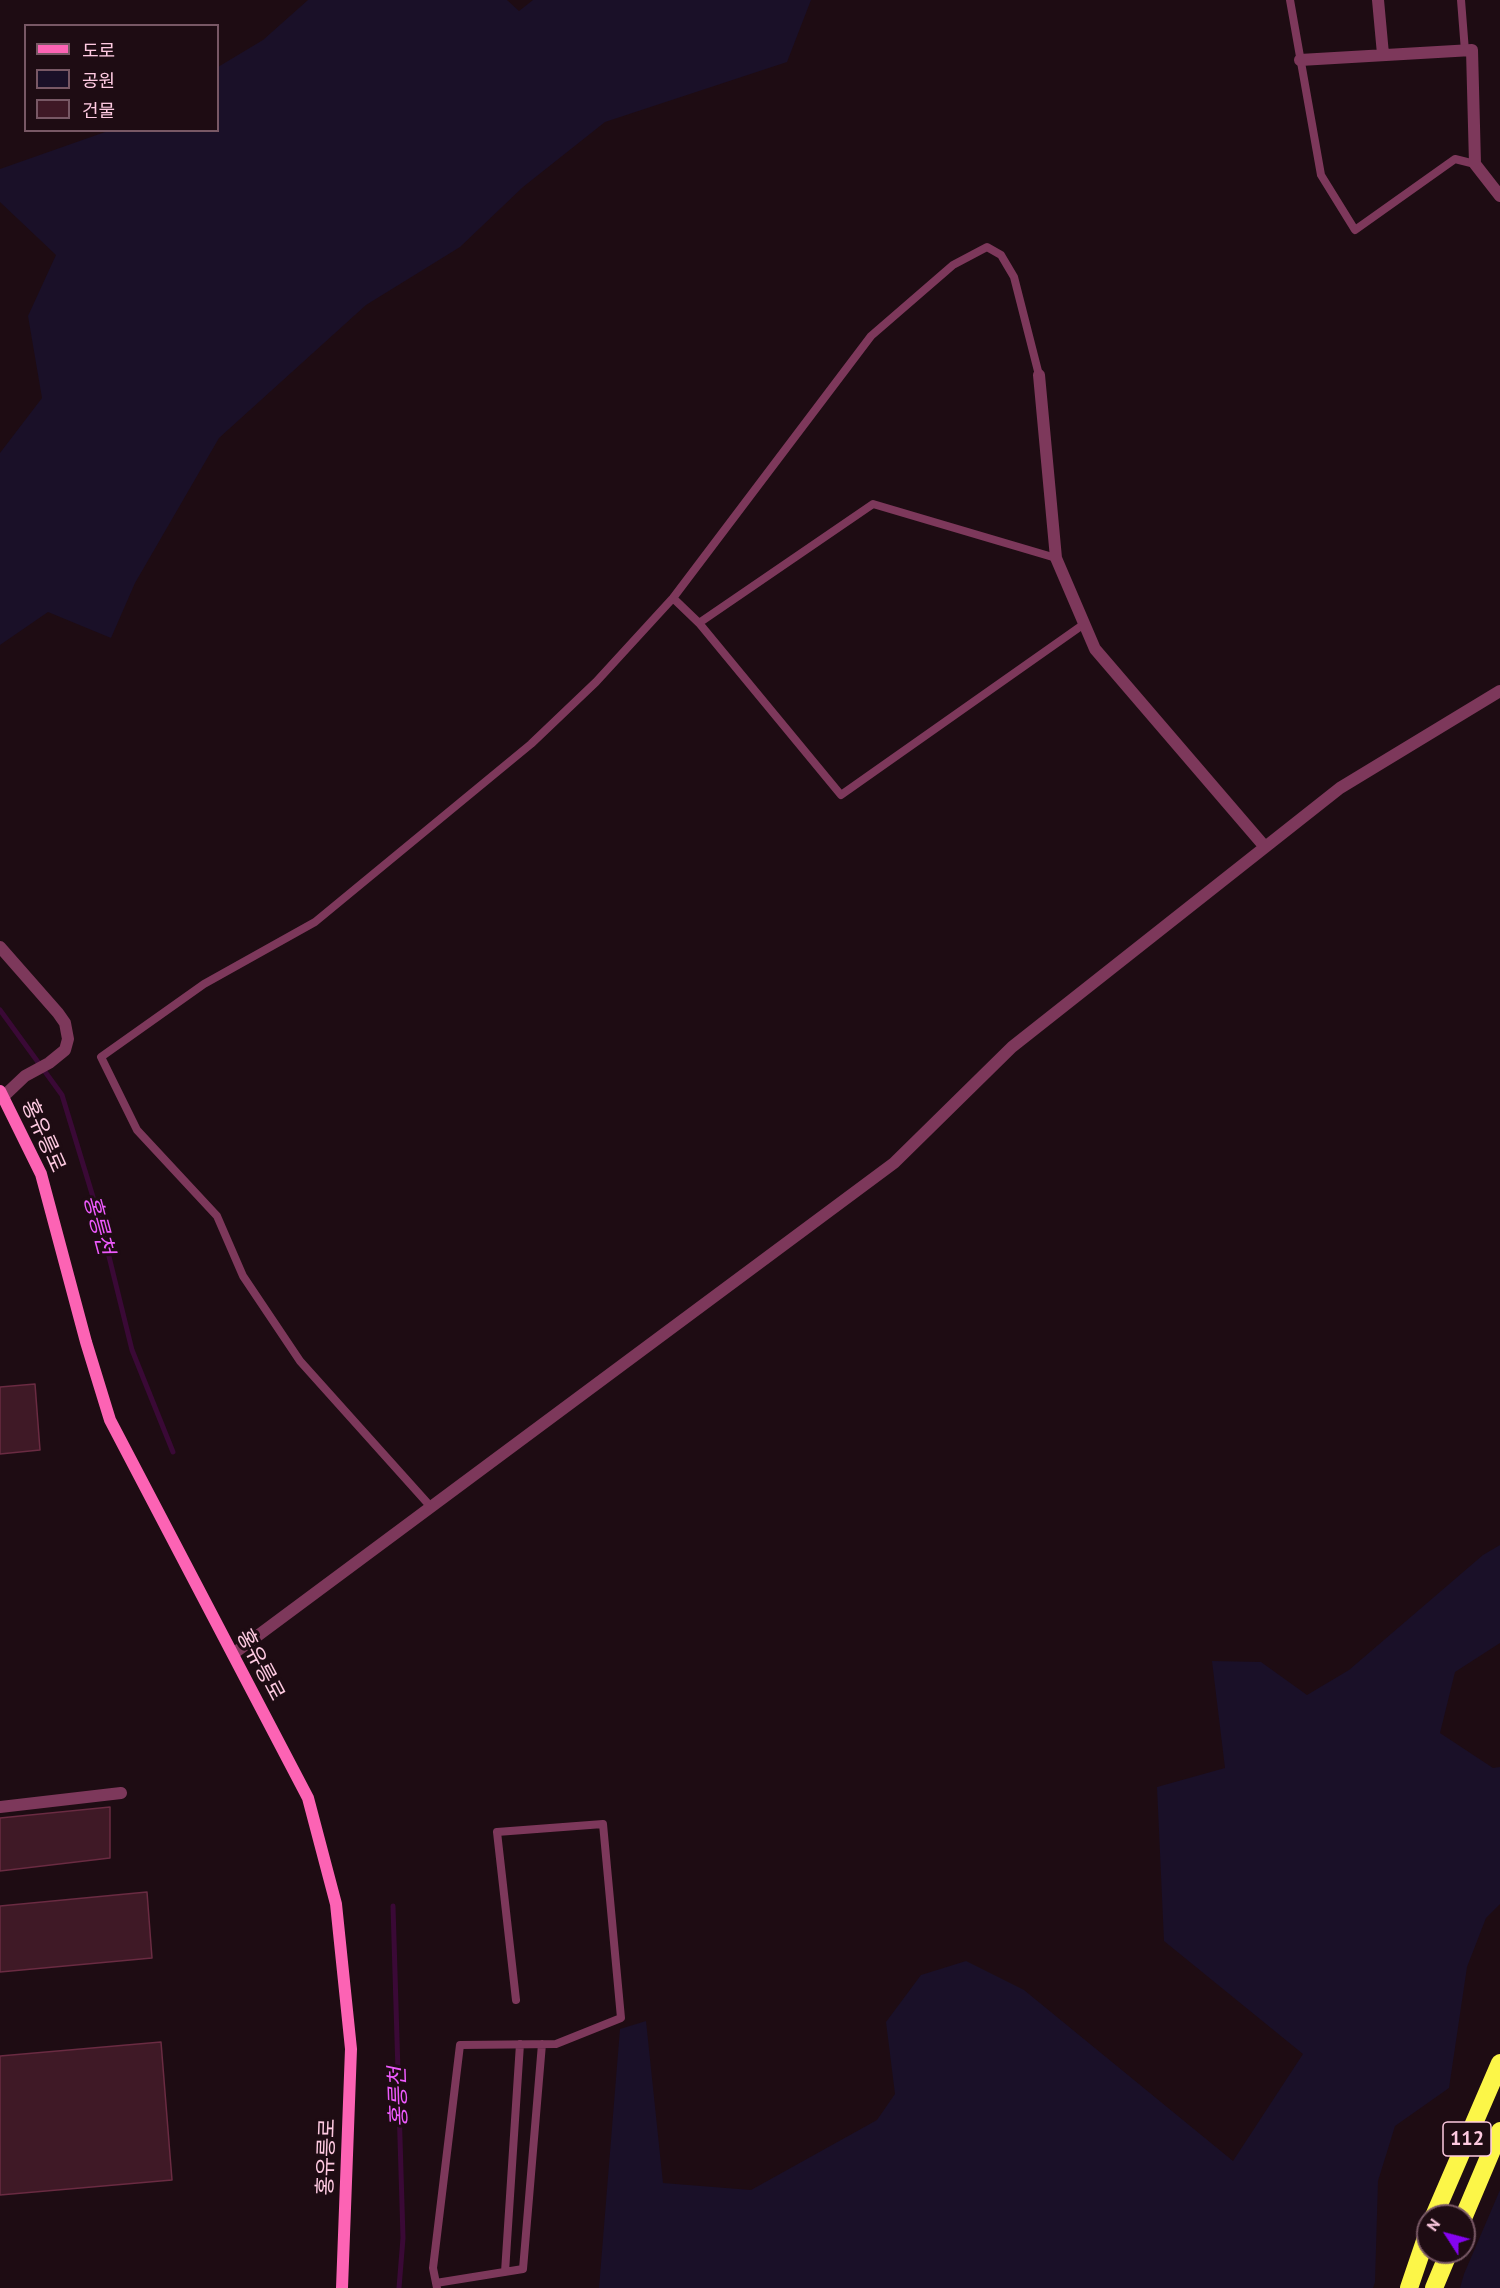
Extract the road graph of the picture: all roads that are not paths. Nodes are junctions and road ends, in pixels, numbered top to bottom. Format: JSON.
{"nodes":[{"id":1,"x":1290,"y":0,"type":"edge"},
{"id":2,"x":1378,"y":0,"type":"edge"},
{"id":3,"x":1461,"y":0,"type":"edge"},
{"id":4,"x":1465,"y":51,"type":"junction"},
{"id":5,"x":1383,"y":54,"type":"junction"},
{"id":6,"x":1300,"y":60,"type":"junction"},
{"id":7,"x":1475,"y":164,"type":"junction"},
{"id":8,"x":1500,"y":196,"type":"edge"},
{"id":9,"x":1039,"y":375,"type":"joint"},
{"id":10,"x":1056,"y":558,"type":"junction"},
{"id":11,"x":673,"y":598,"type":"junction"},
{"id":12,"x":699,"y":623,"type":"junction"},
{"id":13,"x":1084,"y":624,"type":"junction"},
{"id":14,"x":1500,"y":691,"type":"edge"},
{"id":15,"x":1265,"y":848,"type":"junction"},
{"id":16,"x":0,"y":947,"type":"edge"},
{"id":17,"x":2,"y":1094,"type":"edge"},
{"id":18,"x":431,"y":1507,"type":"junction"},
{"id":19,"x":233,"y":1654,"type":"junction"},
{"id":20,"x":121,"y":1792,"type":"dead end"},
{"id":21,"x":0,"y":1807,"type":"edge"},
{"id":22,"x":516,"y":2000,"type":"dead end"},
{"id":23,"x":520,"y":2044,"type":"junction"},
{"id":24,"x":542,"y":2044,"type":"junction"},
{"id":25,"x":1500,"y":2063,"type":"edge"},
{"id":26,"x":1500,"y":2131,"type":"edge"},
{"id":27,"x":1439,"y":2204,"type":"edge"},
{"id":28,"x":1469,"y":2204,"type":"edge"},
{"id":29,"x":1417,"y":2264,"type":"edge"},
{"id":30,"x":1444,"y":2264,"type":"edge"},
{"id":31,"x":505,"y":2272,"type":"junction"},
{"id":32,"x":437,"y":2286,"type":"edge"},
{"id":33,"x":342,"y":2288,"type":"edge"},
{"id":34,"x":1409,"y":2288,"type":"edge"},
{"id":35,"x":1434,"y":2288,"type":"edge"}],
"edges":[{"from":1,"to":6,"type":"lane"},
{"from":2,"to":5,"type":"street"},
{"from":3,"to":4,"type":"lane"},
{"from":4,"to":5,"type":"street"},
{"from":4,"to":7,"type":"street"},
{"from":5,"to":6,"type":"street"},
{"from":6,"to":7,"type":"lane"},
{"from":7,"to":8,"type":"street"},
{"from":9,"to":10,"type":"street"},
{"from":9,"to":11,"type":"lane"},
{"from":10,"to":12,"type":"lane"},
{"from":10,"to":13,"type":"street"},
{"from":11,"to":12,"type":"lane"},
{"from":11,"to":18,"type":"lane"},
{"from":12,"to":13,"type":"lane"},
{"from":13,"to":15,"type":"street"},
{"from":14,"to":15,"type":"street"},
{"from":15,"to":18,"type":"street"},
{"from":16,"to":17,"type":"street"},
{"from":17,"to":19,"type":"street","name":"홍유릉로"},
{"from":18,"to":19,"type":"street"},
{"from":19,"to":33,"type":"street","name":"홍유릉로"},
{"from":20,"to":21,"type":"street"},
{"from":22,"to":24,"type":"lane"},
{"from":23,"to":24,"type":"lane"},
{"from":23,"to":31,"type":"lane"},
{"from":23,"to":32,"type":"lane"},
{"from":24,"to":31,"type":"lane"},
{"from":25,"to":27,"type":"highway","number":"112"},
{"from":26,"to":28,"type":"highway","number":"112"},
{"from":29,"to":34,"type":"highway"},
{"from":30,"to":35,"type":"highway"},
{"from":31,"to":32,"type":"lane"}]}
